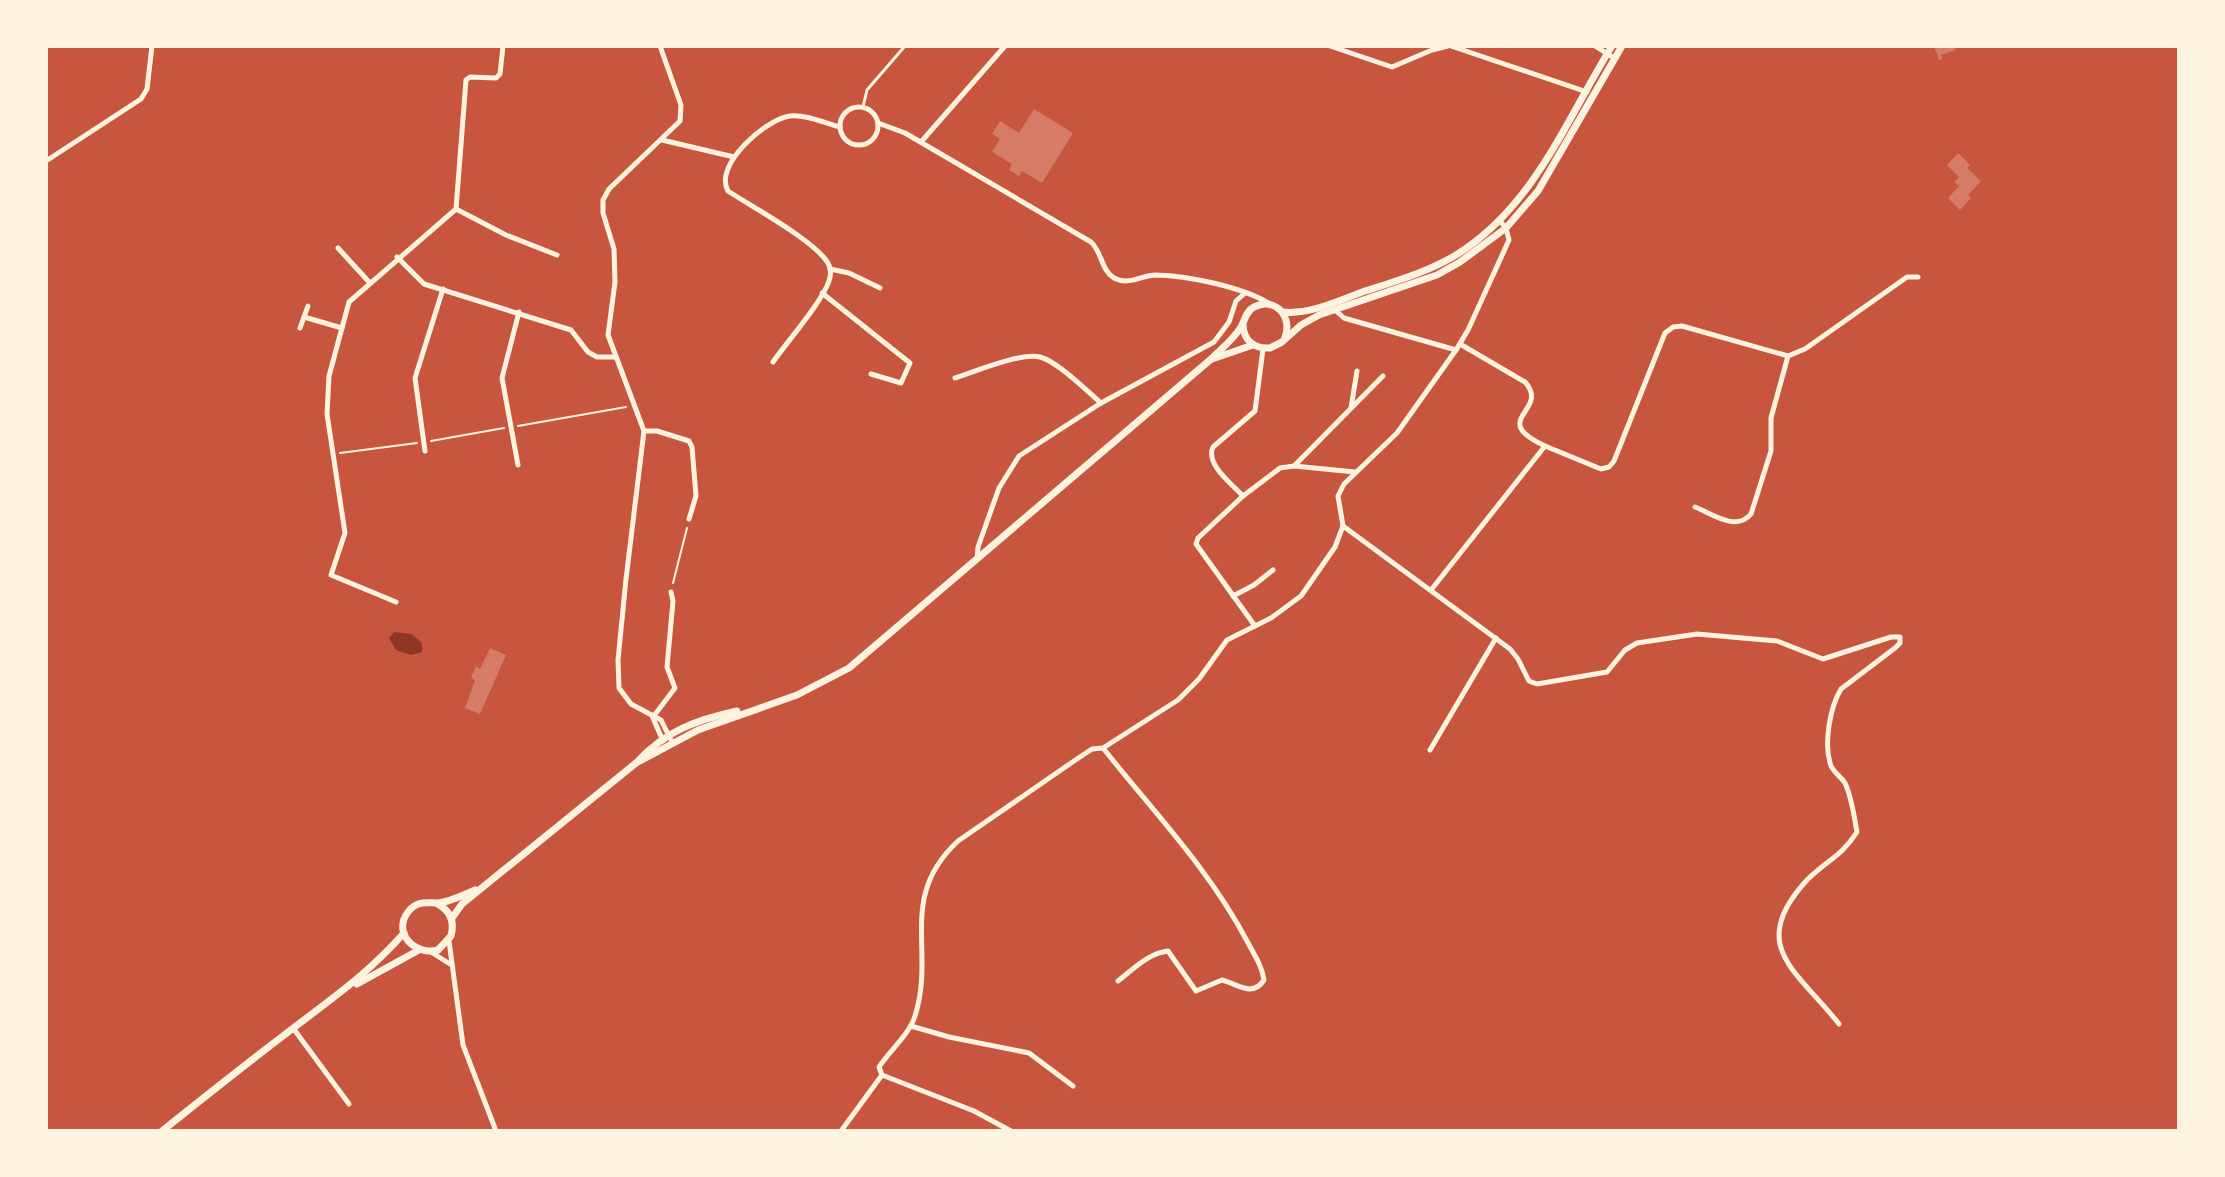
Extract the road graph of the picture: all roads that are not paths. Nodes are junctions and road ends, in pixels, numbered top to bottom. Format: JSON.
{"nodes":[{"id":1,"x":152,"y":46,"type":"edge"},
{"id":2,"x":503,"y":46,"type":"edge"},
{"id":3,"x":660,"y":46,"type":"edge"},
{"id":4,"x":905,"y":46,"type":"edge"},
{"id":5,"x":1005,"y":46,"type":"edge"},
{"id":6,"x":1330,"y":46,"type":"edge"},
{"id":7,"x":1450,"y":46,"type":"edge"},
{"id":8,"x":1595,"y":46,"type":"edge"},
{"id":9,"x":1622,"y":46,"type":"edge"},
{"id":10,"x":1612,"y":52,"type":"edge"},
{"id":11,"x":1591,"y":94,"type":"junction"},
{"id":12,"x":863,"y":107,"type":"junction"},
{"id":13,"x":878,"y":123,"type":"junction"},
{"id":14,"x":840,"y":127,"type":"junction"},
{"id":15,"x":662,"y":140,"type":"junction"},
{"id":16,"x":921,"y":142,"type":"junction"},
{"id":17,"x":734,"y":157,"type":"junction"},
{"id":18,"x":46,"y":161,"type":"edge"},
{"id":19,"x":456,"y":209,"type":"junction"},
{"id":20,"x":1503,"y":224,"type":"junction"},
{"id":21,"x":1493,"y":238,"type":"junction"},
{"id":22,"x":338,"y":248,"type":"dead end"},
{"id":23,"x":1503,"y":251,"type":"junction"},
{"id":24,"x":557,"y":255,"type":"dead end"},
{"id":25,"x":397,"y":257,"type":"junction"},
{"id":26,"x":830,"y":269,"type":"junction"},
{"id":27,"x":1918,"y":277,"type":"dead end"},
{"id":28,"x":370,"y":283,"type":"junction"},
{"id":29,"x":880,"y":288,"type":"dead end"},
{"id":30,"x":443,"y":289,"type":"junction"},
{"id":31,"x":822,"y":293,"type":"junction"},
{"id":32,"x":1245,"y":293,"type":"junction"},
{"id":33,"x":1271,"y":304,"type":"junction"},
{"id":34,"x":308,"y":306,"type":"dead end"},
{"id":35,"x":1337,"y":309,"type":"junction"},
{"id":36,"x":1249,"y":310,"type":"junction"},
{"id":37,"x":519,"y":312,"type":"junction"},
{"id":38,"x":1283,"y":312,"type":"junction"},
{"id":39,"x":304,"y":317,"type":"junction"},
{"id":40,"x":1243,"y":324,"type":"junction"},
{"id":41,"x":300,"y":328,"type":"dead end"},
{"id":42,"x":342,"y":328,"type":"junction"},
{"id":43,"x":1285,"y":337,"type":"junction"},
{"id":44,"x":1253,"y":345,"type":"junction"},
{"id":45,"x":1458,"y":347,"type":"junction"},
{"id":46,"x":1263,"y":349,"type":"junction"},
{"id":47,"x":1788,"y":356,"type":"junction"},
{"id":48,"x":615,"y":357,"type":"junction"},
{"id":49,"x":1210,"y":360,"type":"junction"},
{"id":50,"x":773,"y":362,"type":"dead end"},
{"id":51,"x":1357,"y":371,"type":"dead end"},
{"id":52,"x":871,"y":374,"type":"dead end"},
{"id":53,"x":1383,"y":376,"type":"dead end"},
{"id":54,"x":955,"y":378,"type":"dead end"},
{"id":55,"x":1101,"y":403,"type":"junction"},
{"id":56,"x":1350,"y":409,"type":"junction"},
{"id":57,"x":644,"y":431,"type":"junction"},
{"id":58,"x":1545,"y":446,"type":"junction"},
{"id":59,"x":425,"y":451,"type":"dead end"},
{"id":60,"x":518,"y":465,"type":"dead end"},
{"id":61,"x":1294,"y":466,"type":"junction"},
{"id":62,"x":1355,"y":472,"type":"junction"},
{"id":63,"x":1243,"y":496,"type":"junction"},
{"id":64,"x":1695,"y":507,"type":"dead end"},
{"id":65,"x":689,"y":519,"type":"road end"},
{"id":66,"x":1343,"y":526,"type":"junction"},
{"id":67,"x":977,"y":560,"type":"junction"},
{"id":68,"x":1273,"y":570,"type":"dead end"},
{"id":69,"x":1431,"y":590,"type":"junction"},
{"id":70,"x":671,"y":592,"type":"road end"},
{"id":71,"x":1233,"y":596,"type":"junction"},
{"id":72,"x":396,"y":602,"type":"dead end"},
{"id":73,"x":1255,"y":626,"type":"junction"},
{"id":74,"x":1496,"y":638,"type":"junction"},
{"id":75,"x":764,"y":705,"type":"junction"},
{"id":76,"x":653,"y":717,"type":"junction"},
{"id":77,"x":669,"y":733,"type":"junction"},
{"id":78,"x":666,"y":742,"type":"junction"},
{"id":79,"x":1103,"y":748,"type":"junction"},
{"id":80,"x":1430,"y":750,"type":"dead end"},
{"id":81,"x":483,"y":887,"type":"junction"},
{"id":82,"x":436,"y":903,"type":"junction"},
{"id":83,"x":452,"y":918,"type":"junction"},
{"id":84,"x":404,"y":933,"type":"junction"},
{"id":85,"x":449,"y":941,"type":"junction"},
{"id":86,"x":419,"y":950,"type":"junction"},
{"id":87,"x":431,"y":952,"type":"junction"},
{"id":88,"x":451,"y":965,"type":"junction"},
{"id":89,"x":1118,"y":981,"type":"dead end"},
{"id":90,"x":344,"y":991,"type":"junction"},
{"id":91,"x":1839,"y":1024,"type":"dead end"},
{"id":92,"x":911,"y":1026,"type":"junction"},
{"id":93,"x":293,"y":1028,"type":"junction"},
{"id":94,"x":882,"y":1075,"type":"junction"},
{"id":95,"x":1073,"y":1086,"type":"dead end"},
{"id":96,"x":349,"y":1104,"type":"dead end"},
{"id":97,"x":162,"y":1131,"type":"edge"},
{"id":98,"x":496,"y":1131,"type":"edge"},
{"id":99,"x":841,"y":1131,"type":"edge"},
{"id":100,"x":1011,"y":1131,"type":"edge"}],
"edges":[{"from":1,"to":18,"type":"street"},
{"from":2,"to":19,"type":"street"},
{"from":3,"to":15,"type":"street"},
{"from":4,"to":12,"type":"lane"},
{"from":5,"to":16,"type":"street"},
{"from":6,"to":7,"type":"street"},
{"from":7,"to":11,"type":"street"},
{"from":8,"to":10,"type":"street"},
{"from":9,"to":10,"type":"main road"},
{"from":10,"to":11,"type":"main road"},
{"from":11,"to":20,"type":"main road"},
{"from":12,"to":13,"type":"street"},
{"from":12,"to":14,"type":"street"},
{"from":13,"to":14,"type":"street"},
{"from":13,"to":16,"type":"street"},
{"from":14,"to":17,"type":"street"},
{"from":15,"to":17,"type":"street"},
{"from":15,"to":48,"type":"street"},
{"from":16,"to":32,"type":"street"},
{"from":17,"to":26,"type":"street"},
{"from":19,"to":24,"type":"street"},
{"from":19,"to":25,"type":"street"},
{"from":20,"to":21,"type":"main road"},
{"from":20,"to":23,"type":"street"},
{"from":20,"to":38,"type":"main road"},
{"from":21,"to":23,"type":"street"},
{"from":21,"to":35,"type":"main road"},
{"from":22,"to":28,"type":"street"},
{"from":23,"to":45,"type":"street"},
{"from":25,"to":28,"type":"street"},
{"from":25,"to":30,"type":"street"},
{"from":26,"to":29,"type":"street"},
{"from":26,"to":31,"type":"street"},
{"from":27,"to":47,"type":"street"},
{"from":28,"to":42,"type":"street"},
{"from":30,"to":37,"type":"street"},
{"from":30,"to":59,"type":"street"},
{"from":31,"to":50,"type":"street"},
{"from":31,"to":52,"type":"street"},
{"from":32,"to":33,"type":"street"},
{"from":32,"to":36,"type":"street"},
{"from":32,"to":55,"type":"street"},
{"from":33,"to":36,"type":"main road"},
{"from":33,"to":38,"type":"main road"},
{"from":34,"to":39,"type":"street"},
{"from":35,"to":43,"type":"main road"},
{"from":35,"to":45,"type":"street"},
{"from":36,"to":40,"type":"main road"},
{"from":37,"to":48,"type":"street"},
{"from":37,"to":60,"type":"street"},
{"from":38,"to":43,"type":"main road"},
{"from":39,"to":41,"type":"street"},
{"from":39,"to":42,"type":"street"},
{"from":40,"to":44,"type":"main road"},
{"from":40,"to":49,"type":"main road"},
{"from":42,"to":72,"type":"street"},
{"from":43,"to":46,"type":"main road"},
{"from":44,"to":46,"type":"main road"},
{"from":44,"to":49,"type":"main road"},
{"from":45,"to":58,"type":"street"},
{"from":45,"to":62,"type":"street"},
{"from":46,"to":63,"type":"street"},
{"from":47,"to":58,"type":"street"},
{"from":47,"to":64,"type":"street"},
{"from":48,"to":57,"type":"street"},
{"from":49,"to":67,"type":"main road"},
{"from":51,"to":56,"type":"street"},
{"from":53,"to":56,"type":"street"},
{"from":54,"to":55,"type":"street"},
{"from":55,"to":67,"type":"street"},
{"from":56,"to":61,"type":"street"},
{"from":57,"to":65,"type":"street"},
{"from":57,"to":76,"type":"street"},
{"from":58,"to":69,"type":"street"},
{"from":61,"to":62,"type":"street"},
{"from":61,"to":63,"type":"street"},
{"from":62,"to":66,"type":"street"},
{"from":63,"to":71,"type":"street"},
{"from":66,"to":69,"type":"street"},
{"from":66,"to":73,"type":"street"},
{"from":67,"to":75,"type":"main road"},
{"from":68,"to":71,"type":"street"},
{"from":69,"to":74,"type":"street"},
{"from":70,"to":76,"type":"street"},
{"from":71,"to":73,"type":"street"},
{"from":73,"to":79,"type":"street"},
{"from":74,"to":80,"type":"street"},
{"from":74,"to":91,"type":"street"},
{"from":75,"to":77,"type":"main road"},
{"from":75,"to":78,"type":"main road"},
{"from":76,"to":77,"type":"street"},
{"from":76,"to":78,"type":"street"},
{"from":77,"to":78,"type":"main road"},
{"from":78,"to":81,"type":"main road"},
{"from":79,"to":89,"type":"street"},
{"from":79,"to":92,"type":"street"},
{"from":81,"to":82,"type":"main road"},
{"from":81,"to":83,"type":"main road"},
{"from":82,"to":83,"type":"main road"},
{"from":82,"to":84,"type":"main road"},
{"from":83,"to":85,"type":"main road"},
{"from":84,"to":86,"type":"main road"},
{"from":84,"to":90,"type":"main road"},
{"from":85,"to":87,"type":"main road"},
{"from":85,"to":88,"type":"street"},
{"from":86,"to":87,"type":"main road"},
{"from":86,"to":90,"type":"main road"},
{"from":87,"to":88,"type":"street"},
{"from":88,"to":98,"type":"street"},
{"from":90,"to":93,"type":"main road"},
{"from":92,"to":94,"type":"street"},
{"from":92,"to":95,"type":"street"},
{"from":93,"to":96,"type":"street"},
{"from":93,"to":97,"type":"main road"},
{"from":94,"to":99,"type":"street"},
{"from":94,"to":100,"type":"street"}]}
